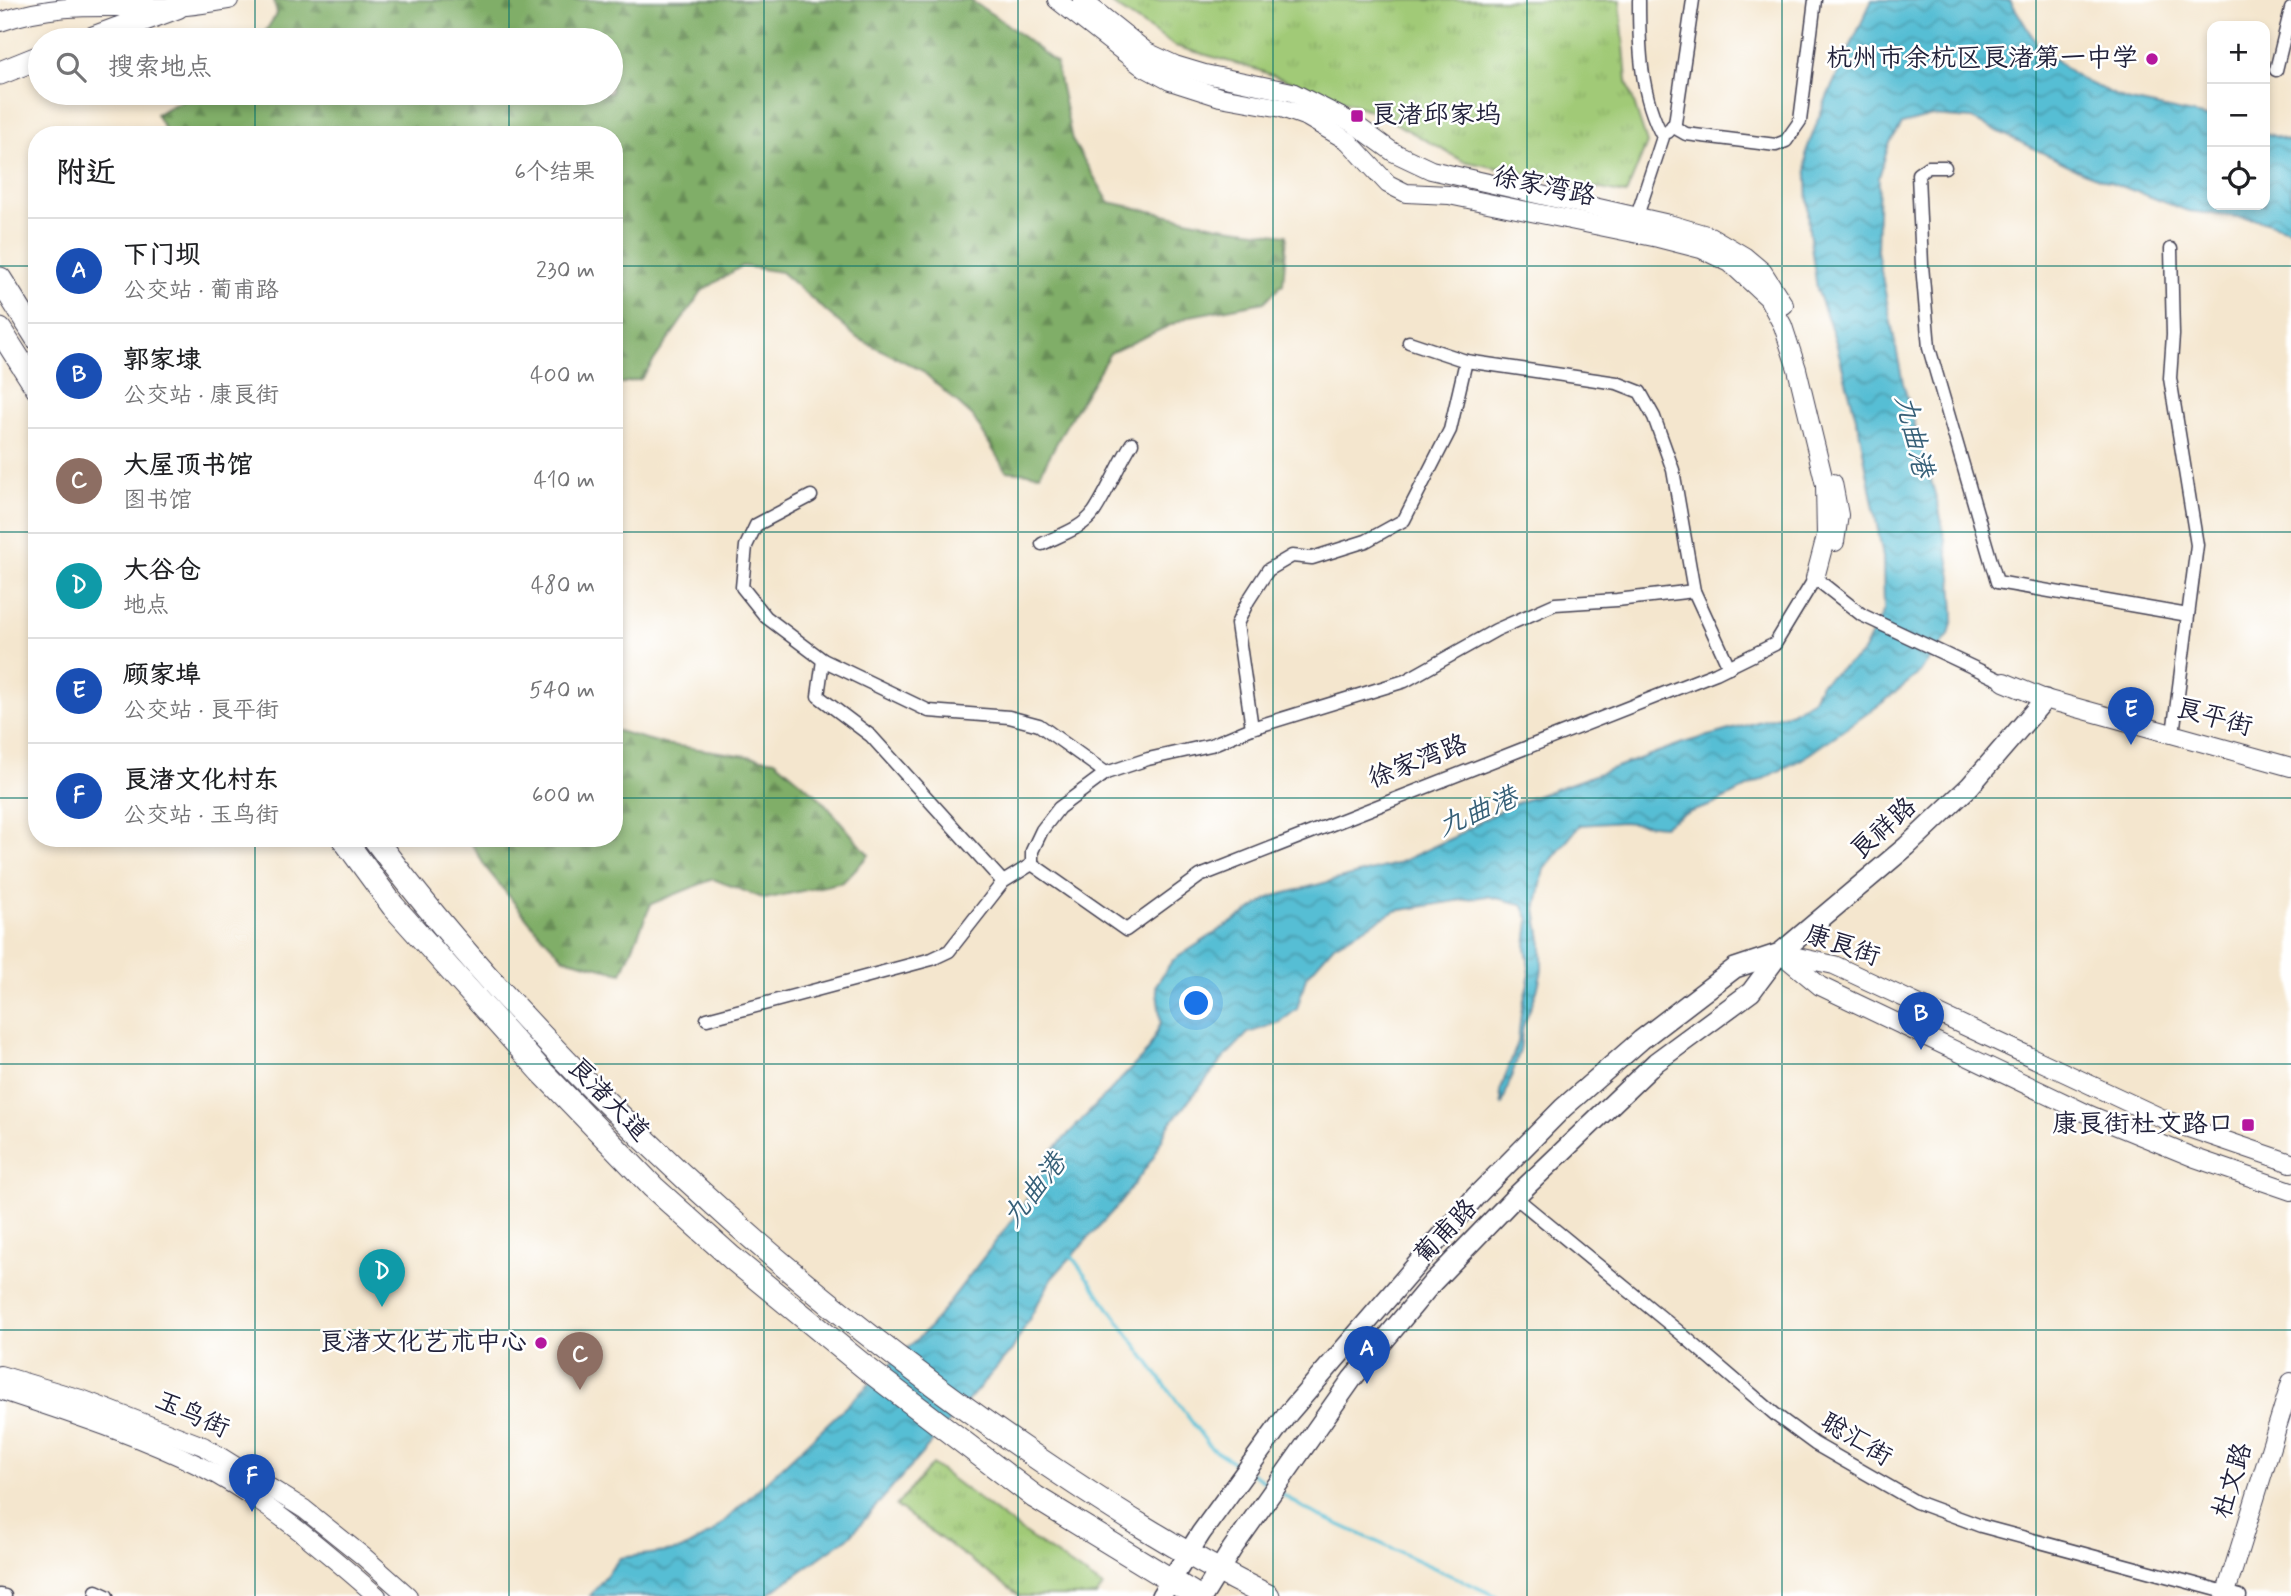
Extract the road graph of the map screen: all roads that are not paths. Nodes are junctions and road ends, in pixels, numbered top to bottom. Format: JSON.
{"nodes":[{"id":1,"x":229,"y":0,"type":"edge"},
{"id":2,"x":1082,"y":0,"type":"edge"},
{"id":3,"x":1639,"y":0,"type":"edge"},
{"id":4,"x":1693,"y":0,"type":"edge"},
{"id":5,"x":1815,"y":0,"type":"edge"},
{"id":6,"x":1061,"y":2,"type":"edge"},
{"id":7,"x":177,"y":7,"type":"junction"},
{"id":8,"x":2291,"y":9,"type":"edge"},
{"id":9,"x":0,"y":22,"type":"edge"},
{"id":10,"x":120,"y":28,"type":"edge"},
{"id":11,"x":28,"y":62,"type":"edge"},
{"id":12,"x":2276,"y":71,"type":"dead end"},
{"id":13,"x":0,"y":73,"type":"edge"},
{"id":14,"x":1672,"y":126,"type":"junction"},
{"id":15,"x":1663,"y":137,"type":"junction"},
{"id":16,"x":1945,"y":167,"type":"dead end"},
{"id":17,"x":1634,"y":225,"type":"junction"},
{"id":18,"x":2171,"y":248,"type":"dead end"},
{"id":19,"x":0,"y":279,"type":"edge"},
{"id":20,"x":28,"y":324,"type":"edge"},
{"id":21,"x":0,"y":330,"type":"edge"},
{"id":22,"x":1409,"y":342,"type":"dead end"},
{"id":23,"x":1466,"y":361,"type":"junction"},
{"id":24,"x":28,"y":374,"type":"edge"},
{"id":25,"x":1132,"y":443,"type":"dead end"},
{"id":26,"x":811,"y":496,"type":"dead end"},
{"id":27,"x":1042,"y":544,"type":"dead end"},
{"id":28,"x":1815,"y":578,"type":"junction"},
{"id":29,"x":1694,"y":591,"type":"junction"},
{"id":30,"x":2188,"y":615,"type":"junction"},
{"id":31,"x":823,"y":660,"type":"junction"},
{"id":32,"x":1729,"y":667,"type":"junction"},
{"id":33,"x":2004,"y":682,"type":"joint"},
{"id":34,"x":2045,"y":699,"type":"junction"},
{"id":35,"x":1252,"y":728,"type":"junction"},
{"id":36,"x":2173,"y":734,"type":"junction"},
{"id":37,"x":2291,"y":767,"type":"edge"},
{"id":38,"x":1106,"y":773,"type":"junction"},
{"id":39,"x":350,"y":847,"type":"edge"},
{"id":40,"x":381,"y":847,"type":"edge"},
{"id":41,"x":1032,"y":864,"type":"junction"},
{"id":42,"x":1003,"y":882,"type":"junction"},
{"id":43,"x":1780,"y":953,"type":"junction"},
{"id":44,"x":1735,"y":968,"type":"joint"},
{"id":45,"x":707,"y":1019,"type":"dead end"},
{"id":46,"x":2291,"y":1163,"type":"edge"},
{"id":47,"x":2291,"y":1191,"type":"edge"},
{"id":48,"x":1515,"y":1197,"type":"junction"},
{"id":49,"x":0,"y":1375,"type":"edge"},
{"id":50,"x":2291,"y":1382,"type":"edge"},
{"id":51,"x":0,"y":1390,"type":"edge"},
{"id":52,"x":1188,"y":1554,"type":"junction"},
{"id":53,"x":1219,"y":1572,"type":"junction"},
{"id":54,"x":1166,"y":1588,"type":"edge"},
{"id":55,"x":398,"y":1593,"type":"edge"},
{"id":56,"x":2230,"y":1595,"type":"edge"},
{"id":57,"x":377,"y":1596,"type":"edge"},
{"id":58,"x":1197,"y":1596,"type":"edge"},
{"id":59,"x":1203,"y":1596,"type":"edge"},
{"id":60,"x":1268,"y":1596,"type":"edge"}],
"edges":[{"from":1,"to":7,"type":"main road"},
{"from":2,"to":17,"type":"main road","name":"徐家湾路"},
{"from":3,"to":15,"type":"street"},
{"from":4,"to":14,"type":"street"},
{"from":5,"to":14,"type":"street"},
{"from":6,"to":17,"type":"main road","name":"徐家湾路"},
{"from":7,"to":9,"type":"main road"},
{"from":7,"to":10,"type":"highway"},
{"from":8,"to":12,"type":"street"},
{"from":11,"to":13,"type":"highway"},
{"from":14,"to":15,"type":"street"},
{"from":15,"to":17,"type":"street"},
{"from":16,"to":30,"type":"street"},
{"from":17,"to":28,"type":"main road","name":"徐家湾路"},
{"from":18,"to":30,"type":"street"},
{"from":19,"to":20,"type":"highway"},
{"from":21,"to":24,"type":"highway"},
{"from":22,"to":23,"type":"street"},
{"from":23,"to":29,"type":"street"},
{"from":23,"to":35,"type":"street"},
{"from":25,"to":27,"type":"street"},
{"from":26,"to":31,"type":"street"},
{"from":28,"to":32,"type":"street","name":"徐家湾路"},
{"from":28,"to":33,"type":"street"},
{"from":29,"to":32,"type":"street"},
{"from":29,"to":35,"type":"street"},
{"from":30,"to":36,"type":"street"},
{"from":31,"to":38,"type":"street"},
{"from":31,"to":42,"type":"street"},
{"from":32,"to":41,"type":"street","name":"徐家湾路"},
{"from":33,"to":34,"type":"main road","name":"良平街"},
{"from":34,"to":36,"type":"main road","name":"良平街"},
{"from":34,"to":43,"type":"main road","name":"良祥路"},
{"from":35,"to":38,"type":"street"},
{"from":36,"to":37,"type":"main road","name":"良平街"},
{"from":38,"to":41,"type":"street"},
{"from":39,"to":54,"type":"highway","name":"良渚大道"},
{"from":40,"to":52,"type":"highway","name":"良渚大道"},
{"from":41,"to":42,"type":"street"},
{"from":42,"to":45,"type":"street"},
{"from":43,"to":44,"type":"main road","name":"良祥路"},
{"from":43,"to":46,"type":"main road","name":"康良街"},
{"from":43,"to":47,"type":"main road","name":"康良街"},
{"from":43,"to":48,"type":"main road","name":"葡甫路"},
{"from":44,"to":52,"type":"main road","name":"葡甫路"},
{"from":48,"to":53,"type":"main road","name":"葡甫路"},
{"from":48,"to":56,"type":"street","name":"聪汇街"},
{"from":49,"to":55,"type":"main road","name":"玉鸟街"},
{"from":50,"to":56,"type":"main road","name":"杜文路"},
{"from":51,"to":57,"type":"main road","name":"玉鸟街"},
{"from":52,"to":53,"type":"highway","name":"良渚大道"},
{"from":52,"to":54,"type":"main road","name":"葡甫路"},
{"from":53,"to":59,"type":"main road","name":"葡甫路"},
{"from":53,"to":60,"type":"highway","name":"良渚大道"},
{"from":54,"to":58,"type":"highway","name":"良渚大道"}]}
